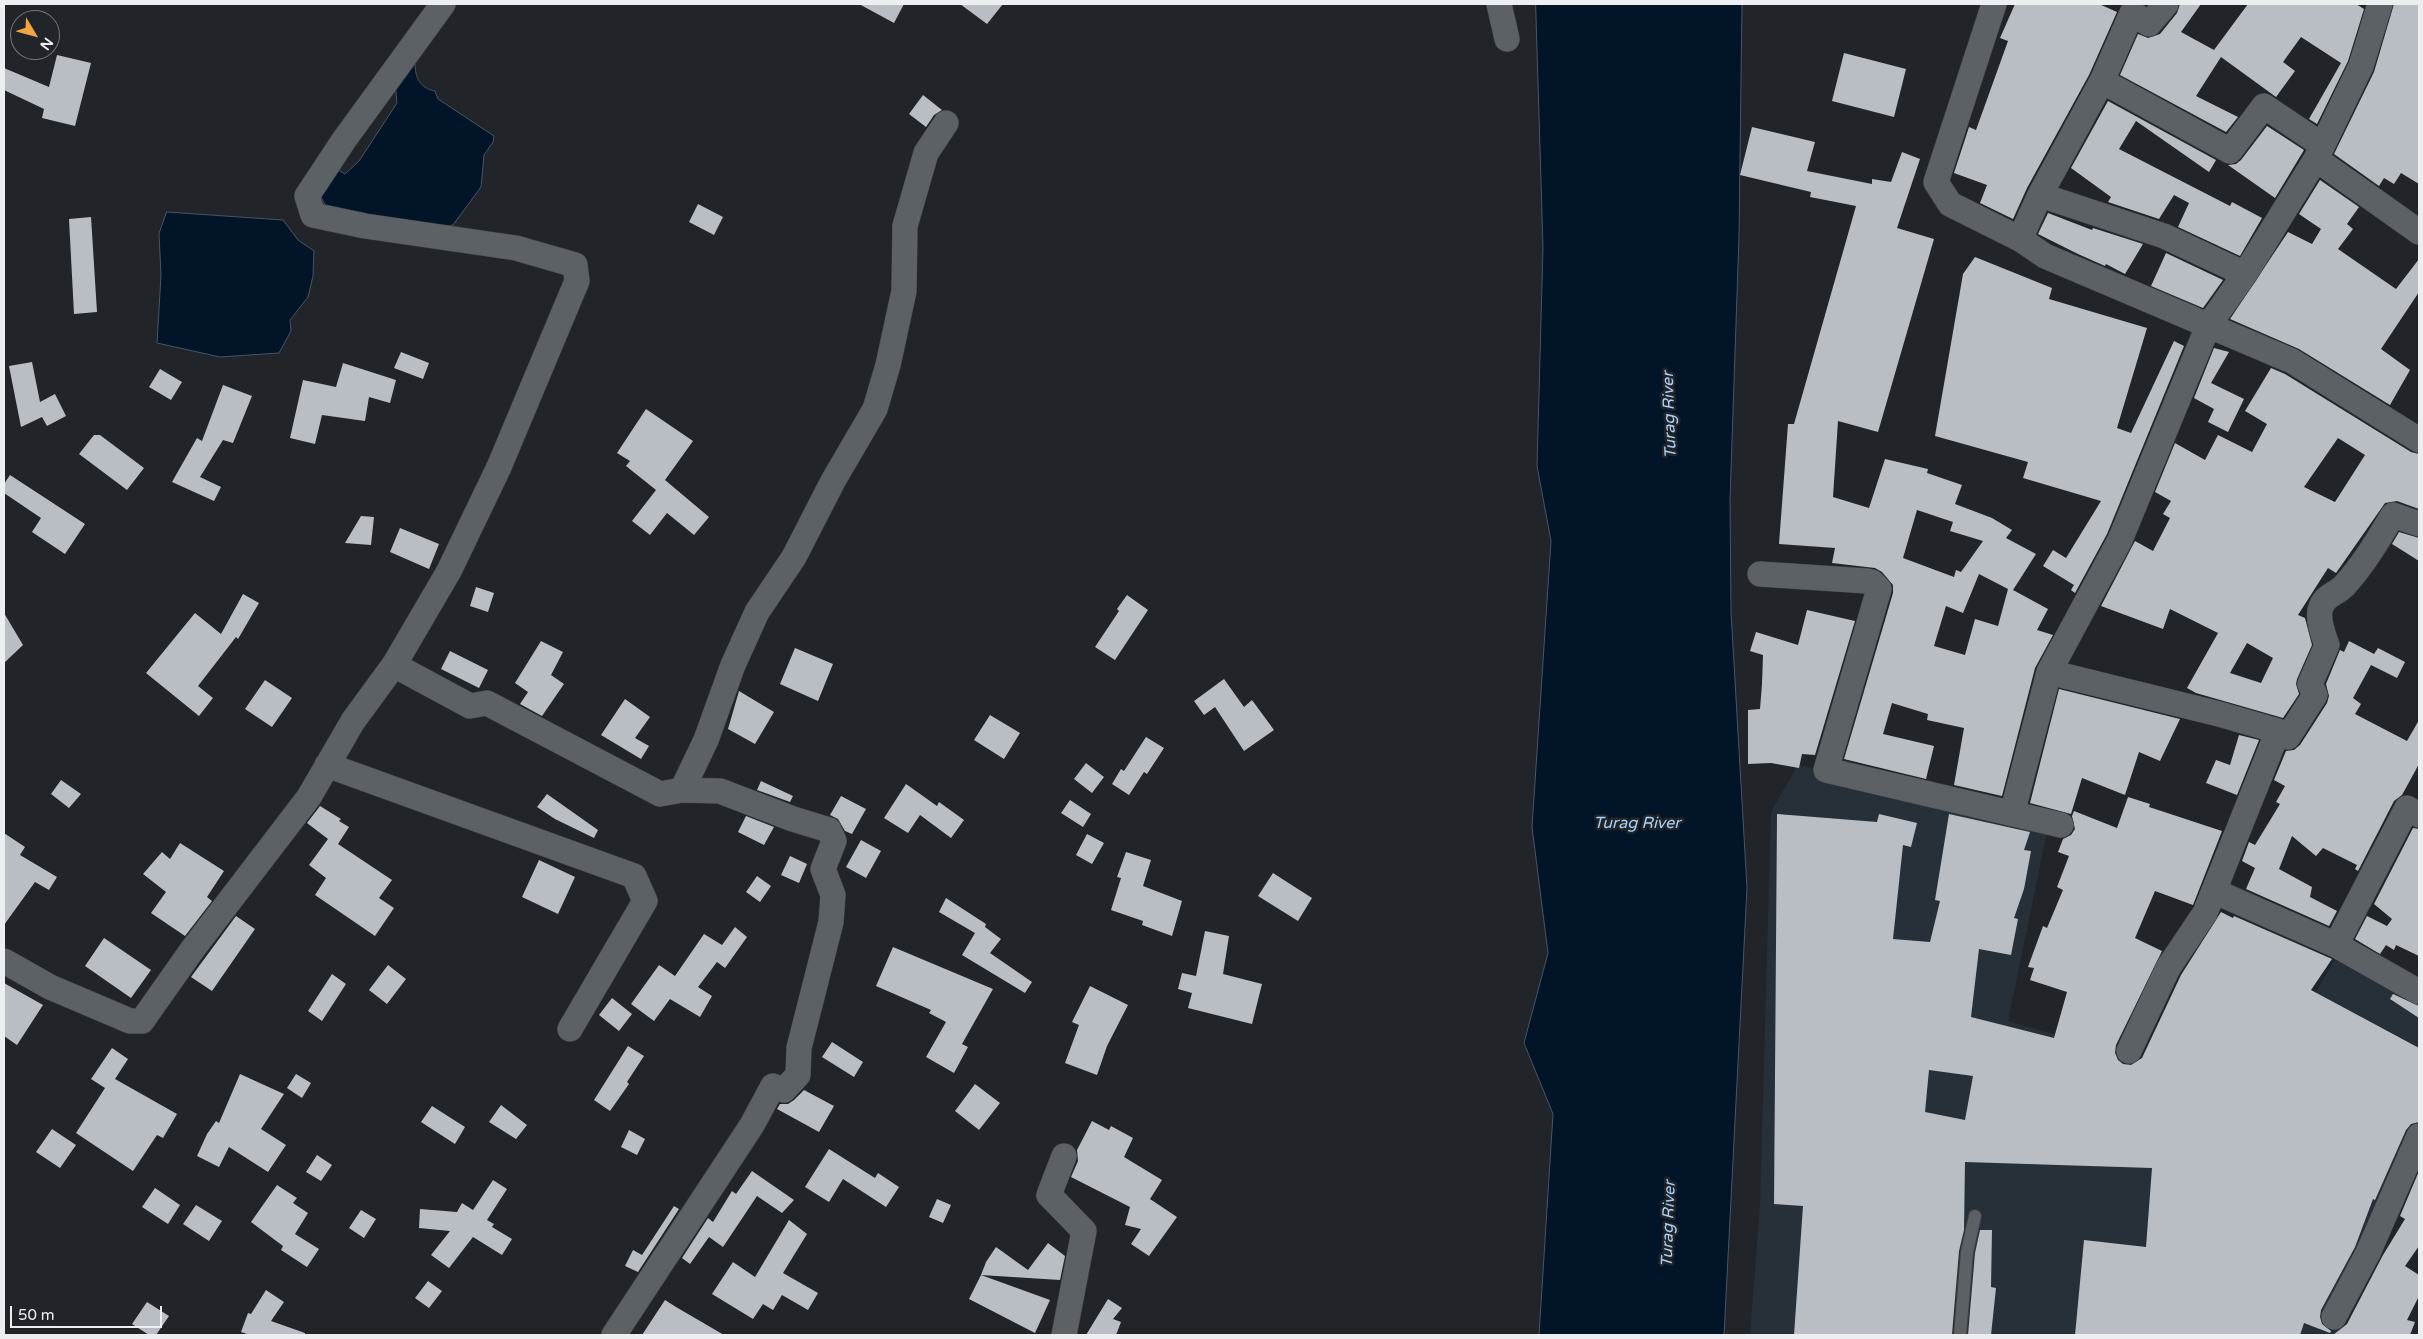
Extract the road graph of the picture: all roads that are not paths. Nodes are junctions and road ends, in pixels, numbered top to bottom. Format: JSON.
{"nodes":[{"id":1,"x":443,"y":4,"type":"edge"},
{"id":2,"x":1499,"y":4,"type":"edge"},
{"id":3,"x":1994,"y":4,"type":"edge"},
{"id":4,"x":2166,"y":4,"type":"edge"},
{"id":5,"x":2380,"y":4,"type":"edge"},
{"id":6,"x":1507,"y":39,"type":"dead end"},
{"id":7,"x":2102,"y":81,"type":"junction"},
{"id":8,"x":946,"y":123,"type":"dead end"},
{"id":9,"x":2319,"y":152,"type":"junction"},
{"id":10,"x":2040,"y":195,"type":"junction"},
{"id":11,"x":2419,"y":232,"type":"edge"},
{"id":12,"x":2020,"y":239,"type":"junction"},
{"id":13,"x":2245,"y":274,"type":"junction"},
{"id":14,"x":2208,"y":326,"type":"junction"},
{"id":15,"x":2419,"y":440,"type":"edge"},
{"id":16,"x":2419,"y":524,"type":"edge"},
{"id":17,"x":1760,"y":574,"type":"dead end"},
{"id":18,"x":394,"y":665,"type":"junction"},
{"id":19,"x":2050,"y":672,"type":"junction"},
{"id":20,"x":2278,"y":732,"type":"junction"},
{"id":21,"x":328,"y":765,"type":"junction"},
{"id":22,"x":682,"y":790,"type":"junction"},
{"id":23,"x":2012,"y":814,"type":"junction"},
{"id":24,"x":2419,"y":815,"type":"edge"},
{"id":25,"x":2061,"y":825,"type":"dead end"},
{"id":26,"x":2214,"y":891,"type":"junction"},
{"id":27,"x":2336,"y":945,"type":"junction"},
{"id":28,"x":4,"y":961,"type":"edge"},
{"id":29,"x":2419,"y":992,"type":"edge"},
{"id":30,"x":570,"y":1029,"type":"dead end"},
{"id":31,"x":2129,"y":1051,"type":"dead end"},
{"id":32,"x":2419,"y":1136,"type":"edge"},
{"id":33,"x":1064,"y":1156,"type":"dead end"},
{"id":34,"x":1975,"y":1216,"type":"dead end"},
{"id":35,"x":2334,"y":1317,"type":"dead end"},
{"id":36,"x":614,"y":1335,"type":"edge"},
{"id":37,"x":1064,"y":1335,"type":"edge"},
{"id":38,"x":1960,"y":1335,"type":"edge"}],
"edges":[{"from":1,"to":18,"type":"street"},
{"from":2,"to":6,"type":"street"},
{"from":3,"to":12,"type":"street"},
{"from":4,"to":7,"type":"street"},
{"from":5,"to":9,"type":"street"},
{"from":7,"to":9,"type":"street"},
{"from":7,"to":10,"type":"street"},
{"from":8,"to":22,"type":"street"},
{"from":9,"to":11,"type":"street"},
{"from":9,"to":13,"type":"street"},
{"from":10,"to":12,"type":"street"},
{"from":10,"to":13,"type":"street"},
{"from":12,"to":14,"type":"street"},
{"from":13,"to":14,"type":"street"},
{"from":14,"to":15,"type":"street"},
{"from":14,"to":19,"type":"street"},
{"from":16,"to":20,"type":"street"},
{"from":17,"to":23,"type":"street"},
{"from":18,"to":21,"type":"street"},
{"from":18,"to":22,"type":"street"},
{"from":19,"to":20,"type":"street"},
{"from":19,"to":23,"type":"street"},
{"from":20,"to":26,"type":"street"},
{"from":21,"to":28,"type":"street"},
{"from":21,"to":30,"type":"street"},
{"from":22,"to":36,"type":"street"},
{"from":23,"to":25,"type":"street"},
{"from":24,"to":27,"type":"street"},
{"from":26,"to":27,"type":"street"},
{"from":26,"to":31,"type":"street"},
{"from":27,"to":29,"type":"street"},
{"from":32,"to":35,"type":"street"},
{"from":33,"to":37,"type":"street"},
{"from":34,"to":38,"type":"lane"}]}
